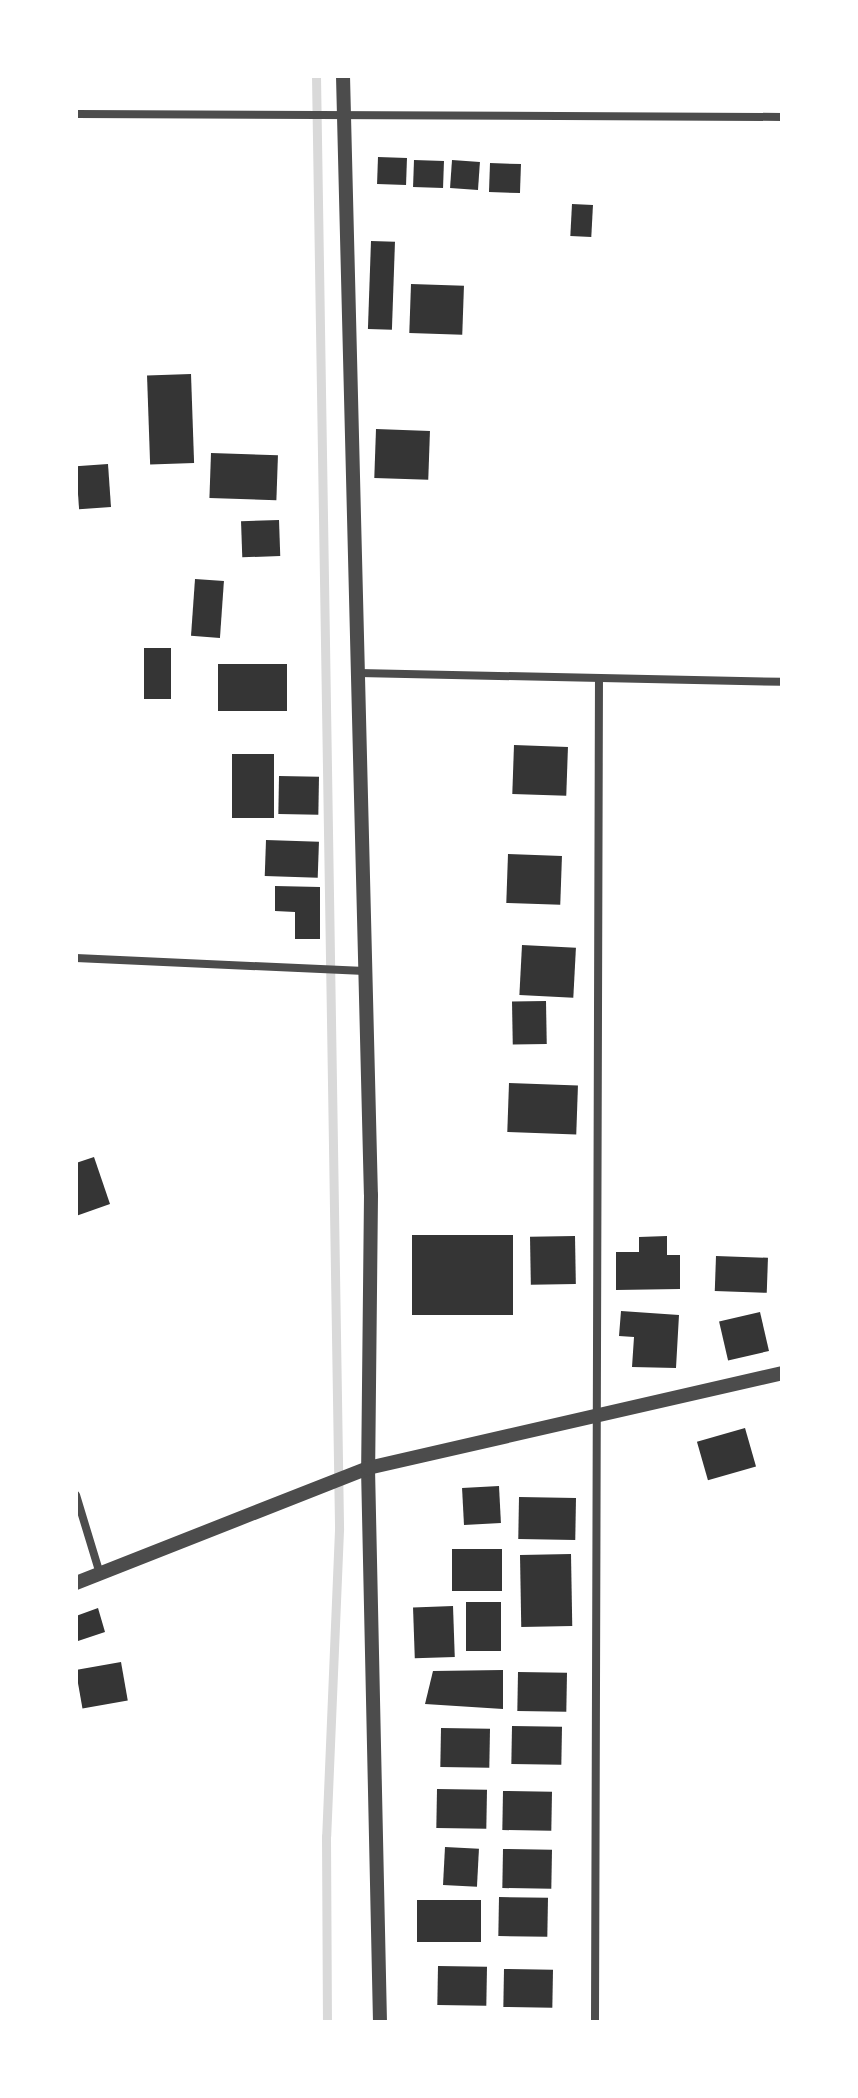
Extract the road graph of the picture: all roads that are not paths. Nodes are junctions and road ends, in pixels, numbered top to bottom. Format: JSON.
{"nodes":[{"id":1,"x":343,"y":76,"type":"edge"},
{"id":2,"x":346,"y":111,"type":"junction"},
{"id":3,"x":76,"y":114,"type":"edge"},
{"id":4,"x":782,"y":117,"type":"edge"},
{"id":5,"x":359,"y":673,"type":"junction"},
{"id":6,"x":599,"y":678,"type":"junction"},
{"id":7,"x":782,"y":682,"type":"edge"},
{"id":8,"x":76,"y":958,"type":"edge"},
{"id":9,"x":365,"y":971,"type":"junction"},
{"id":10,"x":782,"y":1373,"type":"edge"},
{"id":11,"x":595,"y":1416,"type":"junction"},
{"id":12,"x":368,"y":1468,"type":"junction"},
{"id":13,"x":76,"y":1495,"type":"edge"},
{"id":14,"x":100,"y":1574,"type":"junction"},
{"id":15,"x":76,"y":1583,"type":"edge"},
{"id":16,"x":380,"y":2022,"type":"edge"},
{"id":17,"x":595,"y":2022,"type":"edge"}],
"edges":[{"from":1,"to":2,"type":"street"},
{"from":2,"to":3,"type":"street"},
{"from":2,"to":4,"type":"street"},
{"from":2,"to":5,"type":"street"},
{"from":5,"to":6,"type":"street"},
{"from":5,"to":9,"type":"street"},
{"from":6,"to":7,"type":"street"},
{"from":6,"to":11,"type":"street"},
{"from":8,"to":9,"type":"street"},
{"from":9,"to":12,"type":"street"},
{"from":10,"to":11,"type":"street"},
{"from":11,"to":12,"type":"street"},
{"from":11,"to":17,"type":"street"},
{"from":12,"to":14,"type":"street"},
{"from":12,"to":16,"type":"street"},
{"from":13,"to":14,"type":"street"},
{"from":14,"to":15,"type":"street"}]}
